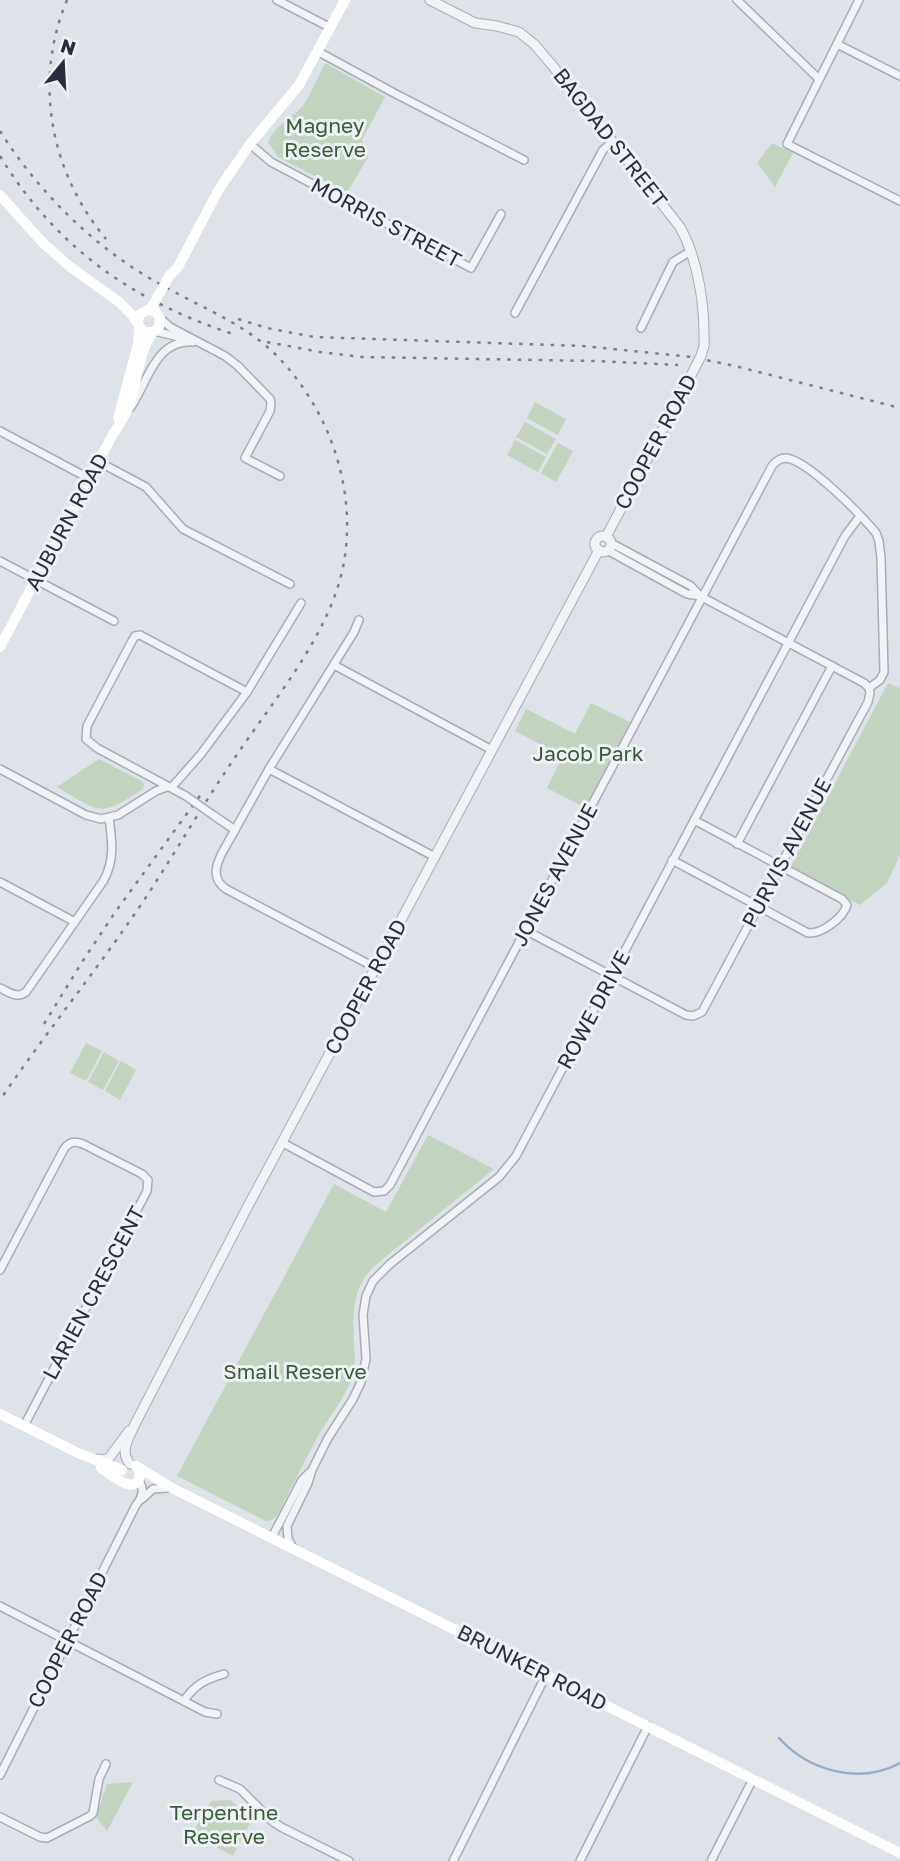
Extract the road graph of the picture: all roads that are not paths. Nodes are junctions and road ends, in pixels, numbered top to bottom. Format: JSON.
{"nodes":[{"id":1,"x":277,"y":0,"type":"edge"},
{"id":2,"x":345,"y":0,"type":"edge"},
{"id":3,"x":430,"y":0,"type":"edge"},
{"id":4,"x":737,"y":0,"type":"edge"},
{"id":5,"x":859,"y":0,"type":"edge"},
{"id":6,"x":330,"y":27,"type":"junction"},
{"id":7,"x":837,"y":44,"type":"junction"},
{"id":8,"x":317,"y":51,"type":"junction"},
{"id":9,"x":900,"y":76,"type":"edge"},
{"id":10,"x":819,"y":79,"type":"junction"},
{"id":11,"x":612,"y":142,"type":"junction"},
{"id":12,"x":250,"y":144,"type":"junction"},
{"id":13,"x":524,"y":160,"type":"dead end"},
{"id":14,"x":0,"y":195,"type":"edge"},
{"id":15,"x":900,"y":201,"type":"edge"},
{"id":16,"x":501,"y":214,"type":"dead end"},
{"id":17,"x":691,"y":251,"type":"junction"},
{"id":18,"x":119,"y":302,"type":"junction"},
{"id":19,"x":154,"y":312,"type":"junction"},
{"id":20,"x":515,"y":313,"type":"dead end"},
{"id":21,"x":138,"y":325,"type":"junction"},
{"id":22,"x":641,"y":328,"type":"dead end"},
{"id":23,"x":153,"y":332,"type":"junction"},
{"id":24,"x":195,"y":342,"type":"junction"},
{"id":25,"x":704,"y":346,"type":"joint"},
{"id":26,"x":124,"y":419,"type":"junction"},
{"id":27,"x":0,"y":431,"type":"edge"},
{"id":28,"x":113,"y":434,"type":"junction"},
{"id":29,"x":779,"y":459,"type":"joint"},
{"id":30,"x":99,"y":462,"type":"junction"},
{"id":31,"x":280,"y":477,"type":"dead end"},
{"id":32,"x":90,"y":478,"type":"junction"},
{"id":33,"x":860,"y":516,"type":"junction"},
{"id":34,"x":606,"y":545,"type":"junction"},
{"id":35,"x":0,"y":561,"type":"edge"},
{"id":36,"x":36,"y":580,"type":"junction"},
{"id":37,"x":290,"y":584,"type":"dead end"},
{"id":38,"x":701,"y":597,"type":"junction"},
{"id":39,"x":300,"y":603,"type":"dead end"},
{"id":40,"x":359,"y":620,"type":"dead end"},
{"id":41,"x":114,"y":621,"type":"dead end"},
{"id":42,"x":788,"y":643,"type":"junction"},
{"id":43,"x":0,"y":648,"type":"edge"},
{"id":44,"x":334,"y":665,"type":"junction"},
{"id":45,"x":832,"y":666,"type":"junction"},
{"id":46,"x":869,"y":688,"type":"junction"},
{"id":47,"x":247,"y":692,"type":"junction"},
{"id":48,"x":492,"y":750,"type":"junction"},
{"id":49,"x":0,"y":769,"type":"edge"},
{"id":50,"x":269,"y":769,"type":"junction"},
{"id":51,"x":170,"y":787,"type":"junction"},
{"id":52,"x":109,"y":818,"type":"junction"},
{"id":53,"x":694,"y":820,"type":"junction"},
{"id":54,"x":235,"y":830,"type":"junction"},
{"id":55,"x":737,"y":844,"type":"junction"},
{"id":56,"x":435,"y":857,"type":"junction"},
{"id":57,"x":672,"y":860,"type":"junction"},
{"id":58,"x":780,"y":867,"type":"junction"},
{"id":59,"x":0,"y":882,"type":"edge"},
{"id":60,"x":759,"y":907,"type":"junction"},
{"id":61,"x":75,"y":922,"type":"junction"},
{"id":62,"x":525,"y":930,"type":"junction"},
{"id":63,"x":376,"y":968,"type":"junction"},
{"id":64,"x":612,"y":975,"type":"junction"},
{"id":65,"x":0,"y":988,"type":"edge"},
{"id":66,"x":283,"y":1143,"type":"junction"},
{"id":67,"x":0,"y":1270,"type":"edge"},
{"id":68,"x":0,"y":1414,"type":"edge"},
{"id":69,"x":135,"y":1424,"type":"junction"},
{"id":70,"x":24,"y":1426,"type":"junction"},
{"id":71,"x":78,"y":1453,"type":"junction"},
{"id":72,"x":128,"y":1467,"type":"junction"},
{"id":73,"x":312,"y":1470,"type":"junction"},
{"id":74,"x":134,"y":1482,"type":"junction"},
{"id":75,"x":168,"y":1486,"type":"junction"},
{"id":76,"x":138,"y":1503,"type":"junction"},
{"id":77,"x":272,"y":1537,"type":"junction"},
{"id":78,"x":293,"y":1548,"type":"junction"},
{"id":79,"x":0,"y":1606,"type":"edge"},
{"id":80,"x":68,"y":1641,"type":"junction"},
{"id":81,"x":224,"y":1674,"type":"dead end"},
{"id":82,"x":545,"y":1675,"type":"junction"},
{"id":83,"x":184,"y":1701,"type":"junction"},
{"id":84,"x":217,"y":1714,"type":"dead end"},
{"id":85,"x":648,"y":1726,"type":"junction"},
{"id":86,"x":106,"y":1764,"type":"dead end"},
{"id":87,"x":0,"y":1775,"type":"edge"},
{"id":88,"x":753,"y":1779,"type":"junction"},
{"id":89,"x":219,"y":1780,"type":"dead end"},
{"id":90,"x":0,"y":1817,"type":"edge"},
{"id":91,"x":900,"y":1853,"type":"edge"},
{"id":92,"x":349,"y":1861,"type":"edge"},
{"id":93,"x":453,"y":1861,"type":"edge"},
{"id":94,"x":580,"y":1861,"type":"edge"},
{"id":95,"x":711,"y":1861,"type":"edge"}],
"edges":[{"from":1,"to":6,"type":"street"},
{"from":2,"to":6,"type":"main road"},
{"from":3,"to":11,"type":"street","name":"BAGDAD STREET"},
{"from":4,"to":10,"type":"street"},
{"from":5,"to":7,"type":"street"},
{"from":6,"to":8,"type":"main road"},
{"from":7,"to":9,"type":"street"},
{"from":7,"to":10,"type":"street"},
{"from":8,"to":12,"type":"main road"},
{"from":8,"to":13,"type":"street"},
{"from":10,"to":15,"type":"street"},
{"from":11,"to":17,"type":"street","name":"BAGDAD STREET"},
{"from":11,"to":20,"type":"street"},
{"from":12,"to":16,"type":"street","name":"MORRIS STREET"},
{"from":12,"to":19,"type":"main road","bridge":true},
{"from":14,"to":18,"type":"main road"},
{"from":17,"to":22,"type":"street"},
{"from":17,"to":25,"type":"street","name":"BAGDAD STREET"},
{"from":18,"to":19,"type":"main road"},
{"from":18,"to":21,"type":"main road"},
{"from":19,"to":21,"type":"main road"},
{"from":19,"to":23,"type":"main road"},
{"from":19,"to":24,"type":"street"},
{"from":21,"to":23,"type":"main road"},
{"from":21,"to":28,"type":"main road","name":"AUBURN ROAD"},
{"from":23,"to":24,"type":"street"},
{"from":23,"to":26,"type":"main road","name":"AUBURN ROAD"},
{"from":24,"to":26,"type":"street","name":"AUBURN ROAD"},
{"from":24,"to":31,"type":"street"},
{"from":25,"to":34,"type":"street","name":"COOPER ROAD","bridge":true},
{"from":26,"to":28,"type":"main road","name":"AUBURN ROAD"},
{"from":27,"to":32,"type":"street"},
{"from":28,"to":30,"type":"main road","name":"AUBURN ROAD"},
{"from":29,"to":33,"type":"street","name":"PURVIS AVENUE"},
{"from":29,"to":38,"type":"street","name":"JONES AVENUE"},
{"from":30,"to":32,"type":"main road","name":"AUBURN ROAD"},
{"from":30,"to":37,"type":"street"},
{"from":32,"to":36,"type":"main road","name":"AUBURN ROAD"},
{"from":33,"to":42,"type":"street","name":"ROWE DRIVE"},
{"from":33,"to":46,"type":"street","name":"PURVIS AVENUE"},
{"from":34,"to":38,"type":"street"},
{"from":34,"to":48,"type":"street","name":"COOPER ROAD"},
{"from":35,"to":36,"type":"street"},
{"from":36,"to":41,"type":"street"},
{"from":36,"to":43,"type":"main road","name":"AUBURN ROAD"},
{"from":38,"to":42,"type":"street"},
{"from":38,"to":62,"type":"street","name":"JONES AVENUE"},
{"from":39,"to":47,"type":"street"},
{"from":40,"to":44,"type":"street"},
{"from":42,"to":45,"type":"street"},
{"from":42,"to":53,"type":"street","name":"ROWE DRIVE"},
{"from":44,"to":48,"type":"street"},
{"from":44,"to":50,"type":"street"},
{"from":45,"to":46,"type":"street"},
{"from":45,"to":55,"type":"street"},
{"from":46,"to":58,"type":"street","name":"PURVIS AVENUE"},
{"from":47,"to":51,"type":"street"},
{"from":47,"to":51,"type":"street"},
{"from":48,"to":56,"type":"street","name":"COOPER ROAD"},
{"from":49,"to":52,"type":"street"},
{"from":50,"to":54,"type":"street"},
{"from":50,"to":56,"type":"street"},
{"from":51,"to":52,"type":"street"},
{"from":51,"to":54,"type":"street","bridge":true},
{"from":52,"to":61,"type":"street"},
{"from":53,"to":55,"type":"street"},
{"from":53,"to":57,"type":"street","name":"ROWE DRIVE"},
{"from":54,"to":63,"type":"street"},
{"from":55,"to":58,"type":"street"},
{"from":56,"to":63,"type":"street","name":"COOPER ROAD"},
{"from":57,"to":60,"type":"street"},
{"from":57,"to":64,"type":"street","name":"ROWE DRIVE"},
{"from":58,"to":60,"type":"street","name":"PURVIS AVENUE"},
{"from":58,"to":60,"type":"street"},
{"from":59,"to":61,"type":"street"},
{"from":60,"to":64,"type":"street","name":"PURVIS AVENUE"},
{"from":61,"to":65,"type":"street"},
{"from":62,"to":64,"type":"street"},
{"from":62,"to":66,"type":"street","name":"JONES AVENUE"},
{"from":63,"to":66,"type":"street","name":"COOPER ROAD"},
{"from":64,"to":73,"type":"street","name":"ROWE DRIVE"},
{"from":66,"to":69,"type":"street","name":"COOPER ROAD"},
{"from":67,"to":70,"type":"street","name":"LARIEN CRESCENT"},
{"from":68,"to":70,"type":"main road","name":"BRUNKER ROAD"},
{"from":69,"to":71,"type":"street"},
{"from":69,"to":72,"type":"street"},
{"from":70,"to":71,"type":"main road","name":"BRUNKER ROAD"},
{"from":71,"to":72,"type":"main road","name":"BRUNKER ROAD"},
{"from":71,"to":74,"type":"main road","name":"BRUNKER ROAD"},
{"from":72,"to":74,"type":"main road"},
{"from":72,"to":74,"type":"main road"},
{"from":72,"to":75,"type":"main road","name":"BRUNKER ROAD"},
{"from":73,"to":77,"type":"street","name":"ROWE DRIVE"},
{"from":73,"to":78,"type":"street","name":"ROWE DRIVE"},
{"from":74,"to":75,"type":"main road","name":"BRUNKER ROAD"},
{"from":74,"to":76,"type":"street"},
{"from":75,"to":76,"type":"street"},
{"from":75,"to":77,"type":"main road","name":"BRUNKER ROAD"},
{"from":76,"to":80,"type":"street","name":"COOPER ROAD"},
{"from":77,"to":78,"type":"main road","name":"BRUNKER ROAD"},
{"from":78,"to":82,"type":"main road","name":"BRUNKER ROAD"},
{"from":79,"to":80,"type":"street"},
{"from":80,"to":83,"type":"street"},
{"from":80,"to":87,"type":"street","name":"COOPER ROAD"},
{"from":81,"to":83,"type":"street"},
{"from":82,"to":85,"type":"main road","name":"BRUNKER ROAD"},
{"from":82,"to":93,"type":"street"},
{"from":83,"to":84,"type":"street"},
{"from":85,"to":88,"type":"main road","name":"BRUNKER ROAD"},
{"from":85,"to":94,"type":"street"},
{"from":86,"to":90,"type":"street"},
{"from":88,"to":91,"type":"main road","name":"BRUNKER ROAD"},
{"from":88,"to":95,"type":"street"},
{"from":89,"to":92,"type":"street"}]}
